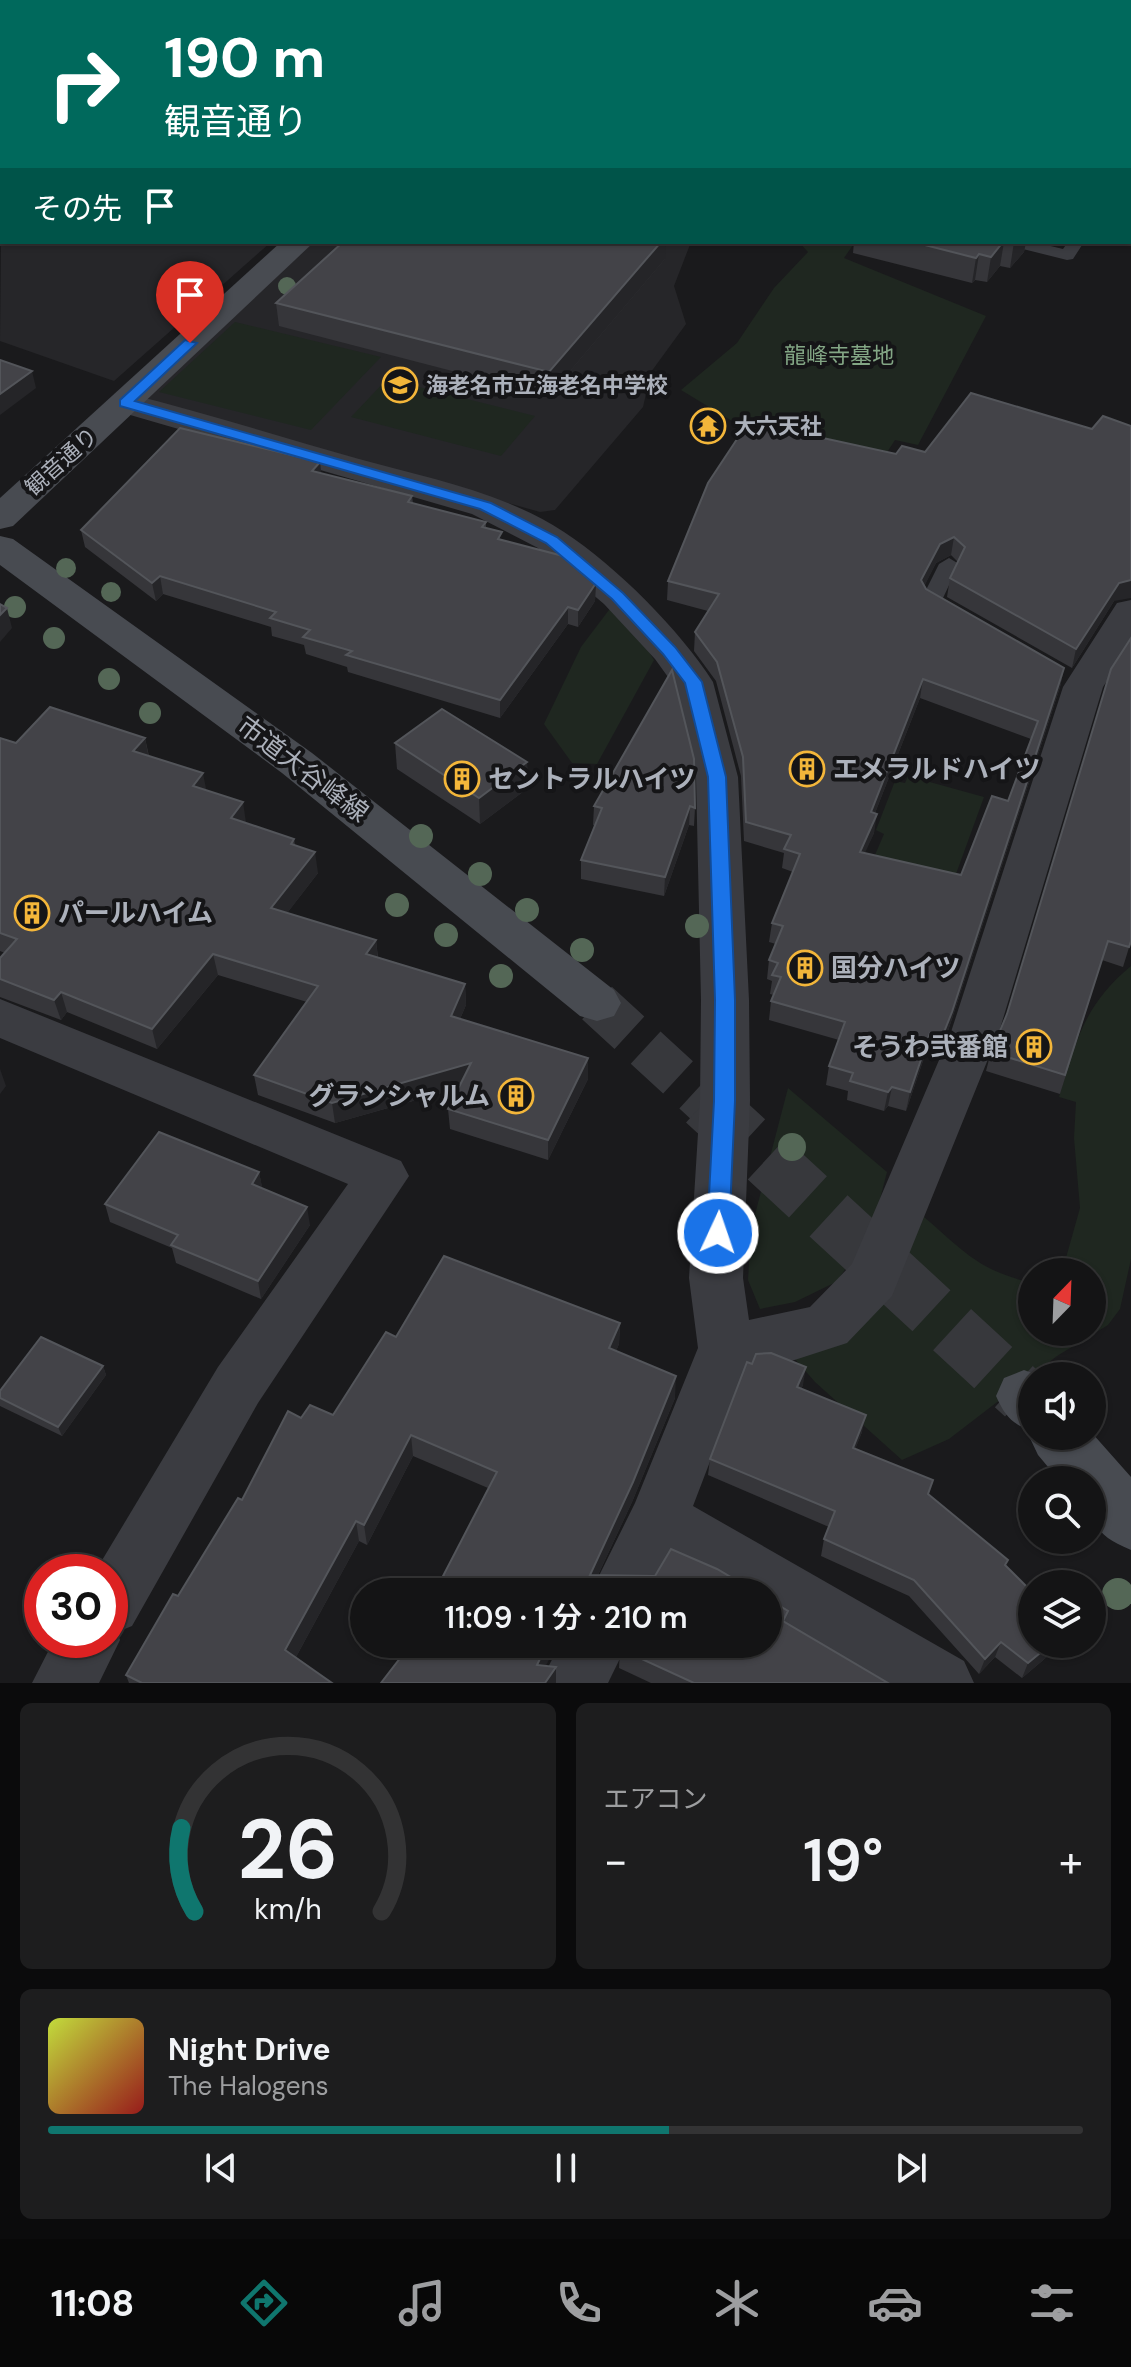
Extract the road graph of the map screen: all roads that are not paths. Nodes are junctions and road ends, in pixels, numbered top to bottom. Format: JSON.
{"nodes":[{"id":1,"x":297,"y":244,"type":"edge"},
{"id":2,"x":1021,"y":244,"type":"edge"},
{"id":3,"x":1075,"y":244,"type":"edge"},
{"id":4,"x":125,"y":403,"type":"junction"},
{"id":5,"x":0,"y":518,"type":"edge"},
{"id":6,"x":0,"y":547,"type":"edge"},
{"id":7,"x":949,"y":564,"type":"edge"},
{"id":8,"x":1131,"y":612,"type":"edge"},
{"id":9,"x":972,"y":623,"type":"edge"},
{"id":10,"x":597,"y":1003,"type":"tunnel mouth"},
{"id":11,"x":0,"y":1018,"type":"edge"},
{"id":12,"x":726,"y":1348,"type":"junction"},
{"id":13,"x":1070,"y":1450,"type":"edge"},
{"id":14,"x":658,"y":1519,"type":"junction"},
{"id":15,"x":1131,"y":1521,"type":"edge"},
{"id":16,"x":128,"y":1573,"type":"edge"},
{"id":17,"x":629,"y":1578,"type":"edge"},
{"id":18,"x":79,"y":1658,"type":"edge"},
{"id":19,"x":587,"y":1658,"type":"edge"},
{"id":20,"x":64,"y":1683,"type":"edge"},
{"id":21,"x":572,"y":1683,"type":"edge"},
{"id":22,"x":942,"y":1683,"type":"edge"}],
"edges":[{"from":1,"to":4,"type":"street","name":"観音通り"},
{"from":2,"to":3,"type":"lane"},
{"from":4,"to":5,"type":"street","name":"観音通り"},
{"from":4,"to":12,"type":"street"},
{"from":6,"to":10,"type":"street","name":"市道大谷峰線"},
{"from":7,"to":9,"type":"lane"},
{"from":8,"to":12,"type":"street"},
{"from":11,"to":16,"type":"street"},
{"from":12,"to":14,"type":"street"},
{"from":13,"to":15,"type":"street"},
{"from":14,"to":17,"type":"street"},
{"from":14,"to":22,"type":"street"},
{"from":18,"to":20,"type":"street"},
{"from":19,"to":21,"type":"street"}]}
